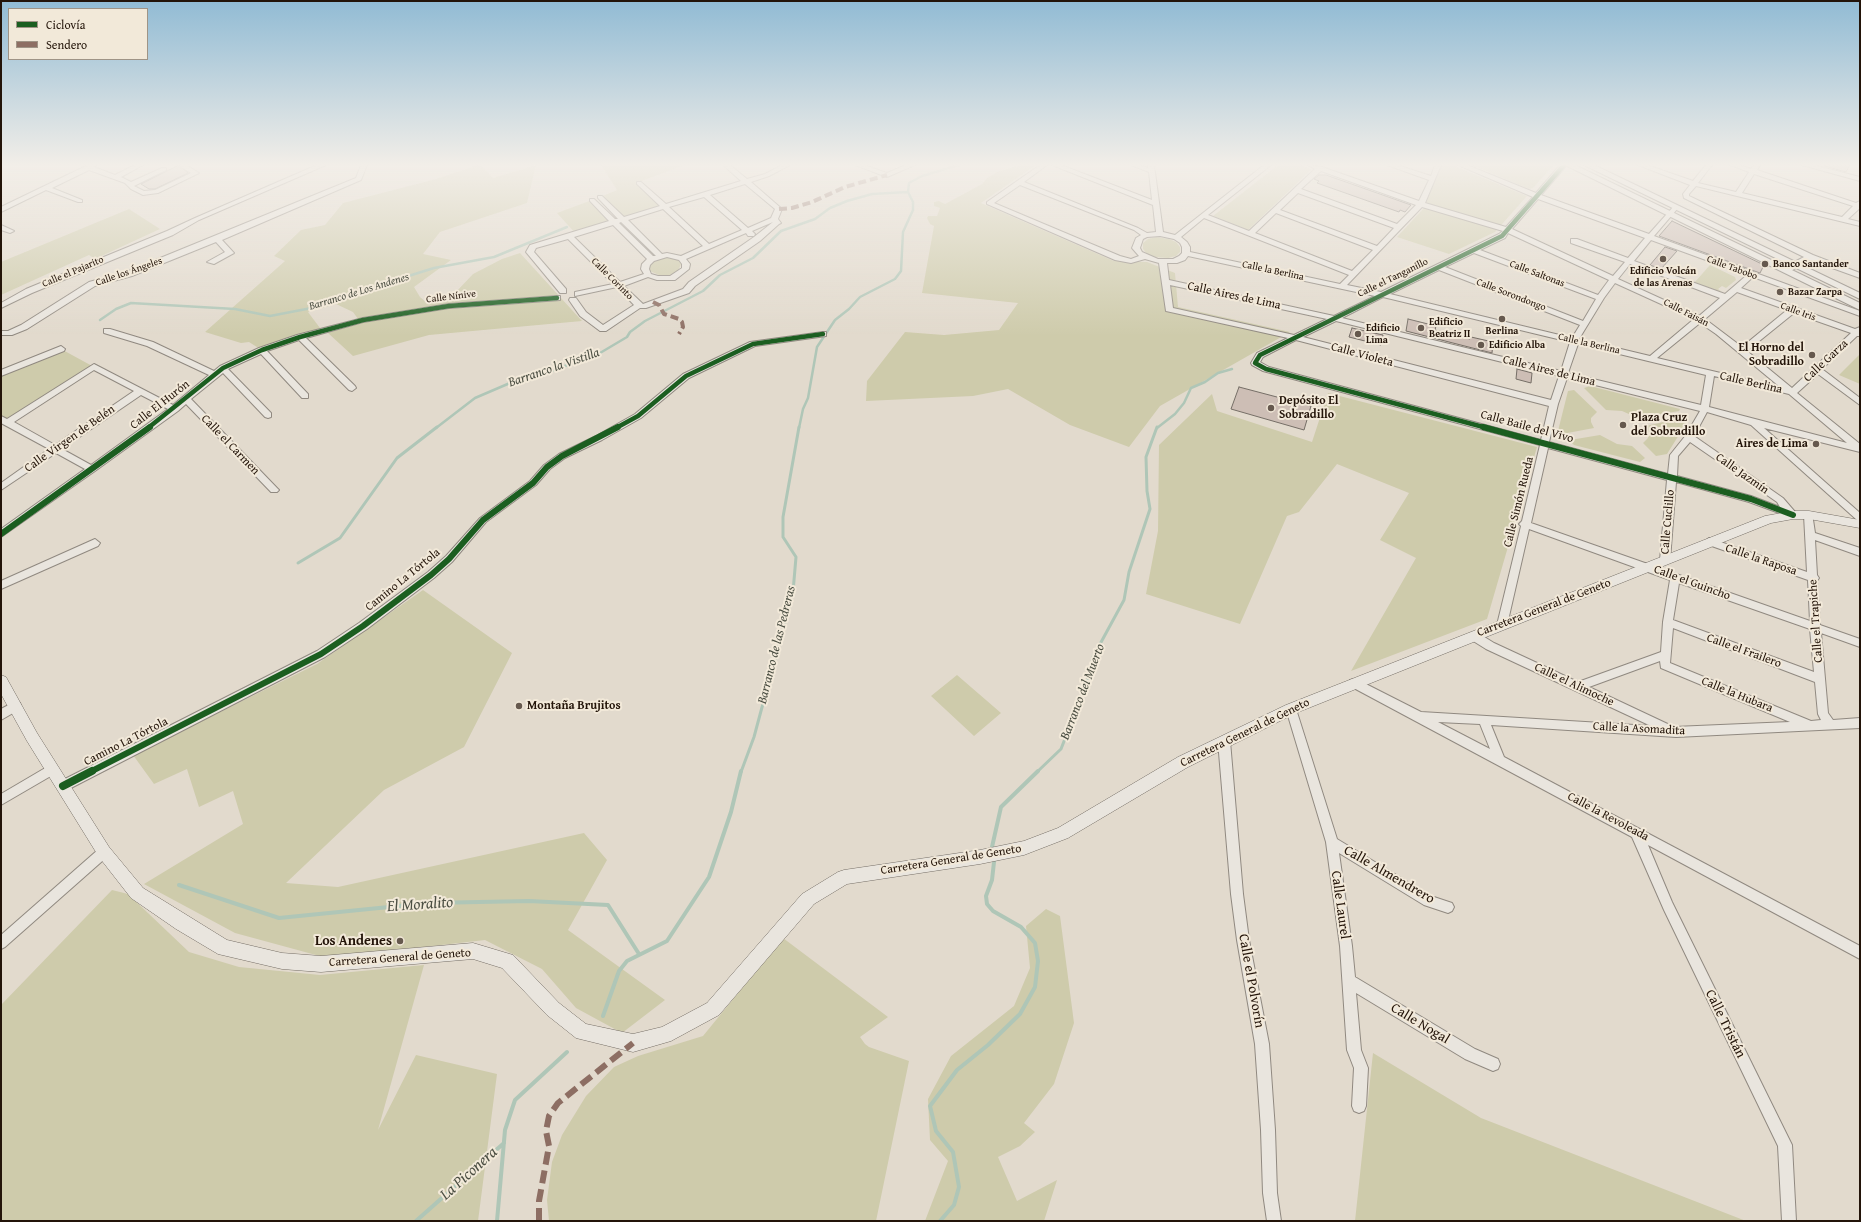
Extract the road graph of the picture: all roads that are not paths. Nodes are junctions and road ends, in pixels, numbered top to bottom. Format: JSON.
{"nodes":[{"id":1,"x":191,"y":222,"type":"edge"},
{"id":2,"x":257,"y":222,"type":"edge"},
{"id":3,"x":614,"y":222,"type":"joint"},
{"id":4,"x":627,"y":222,"type":"edge"},
{"id":5,"x":682,"y":222,"type":"edge"},
{"id":6,"x":737,"y":222,"type":"edge"},
{"id":7,"x":767,"y":222,"type":"edge"},
{"id":8,"x":776,"y":222,"type":"edge"},
{"id":9,"x":1034,"y":222,"type":"edge"},
{"id":10,"x":1121,"y":222,"type":"edge"},
{"id":11,"x":1158,"y":222,"type":"edge"},
{"id":12,"x":1196,"y":222,"type":"edge"},
{"id":13,"x":1221,"y":222,"type":"edge"},
{"id":14,"x":1262,"y":222,"type":"edge"},
{"id":15,"x":1306,"y":222,"type":"edge"},
{"id":16,"x":1382,"y":222,"type":"edge"},
{"id":17,"x":1404,"y":222,"type":"edge"},
{"id":18,"x":1481,"y":222,"type":"edge"},
{"id":19,"x":1514,"y":222,"type":"edge"},
{"id":20,"x":1607,"y":222,"type":"edge"},
{"id":21,"x":1664,"y":222,"type":"edge"},
{"id":22,"x":1694,"y":222,"type":"edge"},
{"id":23,"x":1698,"y":222,"type":"edge"},
{"id":24,"x":1740,"y":222,"type":"edge"},
{"id":25,"x":1,"y":227,"type":"edge"},
{"id":26,"x":1398,"y":228,"type":"junction"},
{"id":27,"x":1507,"y":230,"type":"junction"},
{"id":28,"x":747,"y":231,"type":"junction"},
{"id":29,"x":10,"y":232,"type":"dead end"},
{"id":30,"x":1251,"y":233,"type":"junction"},
{"id":31,"x":1160,"y":234,"type":"junction"},
{"id":32,"x":569,"y":236,"type":"junction"},
{"id":33,"x":1146,"y":236,"type":"junction"},
{"id":34,"x":1176,"y":237,"type":"junction"},
{"id":35,"x":1650,"y":238,"type":"junction"},
{"id":36,"x":217,"y":239,"type":"junction"},
{"id":37,"x":757,"y":239,"type":"junction"},
{"id":38,"x":1574,"y":241,"type":"dead end"},
{"id":39,"x":708,"y":247,"type":"junction"},
{"id":40,"x":1378,"y":249,"type":"junction"},
{"id":41,"x":1474,"y":250,"type":"junction"},
{"id":42,"x":1186,"y":253,"type":"junction"},
{"id":43,"x":660,"y":256,"type":"junction"},
{"id":44,"x":1810,"y":256,"type":"junction"},
{"id":45,"x":1145,"y":257,"type":"junction"},
{"id":46,"x":682,"y":258,"type":"junction"},
{"id":47,"x":652,"y":259,"type":"junction"},
{"id":48,"x":212,"y":262,"type":"dead end"},
{"id":49,"x":1164,"y":262,"type":"junction"},
{"id":50,"x":1629,"y":262,"type":"junction"},
{"id":51,"x":1796,"y":265,"type":"junction"},
{"id":52,"x":1439,"y":267,"type":"junction"},
{"id":53,"x":1786,"y":270,"type":"junction"},
{"id":54,"x":680,"y":274,"type":"junction"},
{"id":55,"x":1354,"y":274,"type":"junction"},
{"id":56,"x":648,"y":275,"type":"junction"},
{"id":57,"x":1751,"y":275,"type":"junction"},
{"id":58,"x":1860,"y":275,"type":"edge"},
{"id":59,"x":1614,"y":279,"type":"junction"},
{"id":60,"x":1166,"y":282,"type":"junction"},
{"id":61,"x":679,"y":284,"type":"junction"},
{"id":62,"x":692,"y":284,"type":"junction"},
{"id":63,"x":618,"y":285,"type":"junction"},
{"id":64,"x":1342,"y":286,"type":"junction"},
{"id":65,"x":1822,"y":288,"type":"junction"},
{"id":66,"x":1736,"y":289,"type":"junction"},
{"id":67,"x":563,"y":291,"type":"junction"},
{"id":68,"x":1383,"y":295,"type":"junction"},
{"id":69,"x":1860,"y":296,"type":"edge"},
{"id":70,"x":1725,"y":297,"type":"junction"},
{"id":71,"x":1600,"y":298,"type":"junction"},
{"id":72,"x":1816,"y":298,"type":"junction"},
{"id":73,"x":567,"y":299,"type":"junction"},
{"id":74,"x":639,"y":305,"type":"junction"},
{"id":75,"x":1,"y":306,"type":"edge"},
{"id":76,"x":1860,"y":307,"type":"edge"},
{"id":77,"x":1792,"y":310,"type":"junction"},
{"id":78,"x":1860,"y":314,"type":"edge"},
{"id":79,"x":1334,"y":318,"type":"junction"},
{"id":80,"x":1700,"y":319,"type":"junction"},
{"id":81,"x":348,"y":324,"type":"joint"},
{"id":82,"x":1584,"y":324,"type":"junction"},
{"id":83,"x":106,"y":331,"type":"dead end"},
{"id":84,"x":1859,"y":332,"type":"edge"},
{"id":85,"x":1,"y":333,"type":"edge"},
{"id":86,"x":823,"y":334,"type":"dead end"},
{"id":87,"x":300,"y":336,"type":"junction"},
{"id":88,"x":1297,"y":338,"type":"junction"},
{"id":89,"x":1575,"y":340,"type":"junction"},
{"id":90,"x":61,"y":349,"type":"dead end"},
{"id":91,"x":262,"y":350,"type":"junction"},
{"id":92,"x":1743,"y":351,"type":"junction"},
{"id":93,"x":1651,"y":359,"type":"junction"},
{"id":94,"x":1255,"y":363,"type":"joint"},
{"id":95,"x":223,"y":368,"type":"junction"},
{"id":96,"x":1817,"y":369,"type":"junction"},
{"id":97,"x":1,"y":373,"type":"edge"},
{"id":98,"x":1710,"y":373,"type":"junction"},
{"id":99,"x":214,"y":374,"type":"junction"},
{"id":100,"x":1564,"y":376,"type":"junction"},
{"id":101,"x":352,"y":388,"type":"dead end"},
{"id":102,"x":140,"y":391,"type":"junction"},
{"id":103,"x":1792,"y":393,"type":"junction"},
{"id":104,"x":305,"y":396,"type":"dead end"},
{"id":105,"x":186,"y":399,"type":"junction"},
{"id":106,"x":1860,"y":402,"type":"edge"},
{"id":107,"x":1554,"y":404,"type":"junction"},
{"id":108,"x":175,"y":409,"type":"junction"},
{"id":109,"x":1705,"y":409,"type":"junction"},
{"id":110,"x":268,"y":415,"type":"dead end"},
{"id":111,"x":5,"y":420,"type":"edge"},
{"id":112,"x":1754,"y":423,"type":"junction"},
{"id":113,"x":1689,"y":437,"type":"junction"},
{"id":114,"x":1544,"y":443,"type":"junction"},
{"id":115,"x":57,"y":448,"type":"junction"},
{"id":116,"x":1860,"y":449,"type":"edge"},
{"id":117,"x":92,"y":468,"type":"junction"},
{"id":118,"x":1672,"y":477,"type":"junction"},
{"id":119,"x":1,"y":487,"type":"edge"},
{"id":120,"x":274,"y":490,"type":"dead end"},
{"id":121,"x":1793,"y":515,"type":"junction"},
{"id":122,"x":1809,"y":516,"type":"junction"},
{"id":123,"x":1860,"y":518,"type":"edge"},
{"id":124,"x":1524,"y":524,"type":"junction"},
{"id":125,"x":1860,"y":524,"type":"edge"},
{"id":126,"x":1,"y":534,"type":"edge"},
{"id":127,"x":1811,"y":535,"type":"junction"},
{"id":128,"x":1709,"y":542,"type":"junction"},
{"id":129,"x":95,"y":543,"type":"dead end"},
{"id":130,"x":1860,"y":552,"type":"edge"},
{"id":131,"x":1665,"y":560,"type":"junction"},
{"id":132,"x":1648,"y":568,"type":"junction"},
{"id":133,"x":1675,"y":578,"type":"junction"},
{"id":134,"x":1814,"y":578,"type":"junction"},
{"id":135,"x":1,"y":585,"type":"edge"},
{"id":136,"x":1668,"y":622,"type":"junction"},
{"id":137,"x":1502,"y":625,"type":"junction"},
{"id":138,"x":1815,"y":627,"type":"junction"},
{"id":139,"x":1474,"y":636,"type":"junction"},
{"id":140,"x":1860,"y":643,"type":"edge"},
{"id":141,"x":1665,"y":660,"type":"junction"},
{"id":142,"x":1820,"y":679,"type":"junction"},
{"id":143,"x":1,"y":681,"type":"edge"},
{"id":144,"x":1354,"y":683,"type":"junction"},
{"id":145,"x":1577,"y":687,"type":"junction"},
{"id":146,"x":16,"y":706,"type":"junction"},
{"id":147,"x":1291,"y":709,"type":"junction"},
{"id":148,"x":1,"y":715,"type":"edge"},
{"id":149,"x":1418,"y":716,"type":"junction"},
{"id":150,"x":1484,"y":720,"type":"junction"},
{"id":151,"x":1860,"y":723,"type":"edge"},
{"id":152,"x":1809,"y":724,"type":"junction"},
{"id":153,"x":1830,"y":724,"type":"junction"},
{"id":154,"x":1676,"y":732,"type":"junction"},
{"id":155,"x":1224,"y":741,"type":"junction"},
{"id":156,"x":1500,"y":760,"type":"junction"},
{"id":157,"x":52,"y":769,"type":"junction"},
{"id":158,"x":63,"y":786,"type":"junction"},
{"id":159,"x":1,"y":800,"type":"edge"},
{"id":160,"x":1636,"y":832,"type":"junction"},
{"id":161,"x":1332,"y":842,"type":"junction"},
{"id":162,"x":104,"y":852,"type":"junction"},
{"id":163,"x":1448,"y":907,"type":"dead end"},
{"id":164,"x":1,"y":943,"type":"edge"},
{"id":165,"x":1860,"y":953,"type":"edge"},
{"id":166,"x":1349,"y":981,"type":"junction"},
{"id":167,"x":1493,"y":1064,"type":"dead end"},
{"id":168,"x":1359,"y":1106,"type":"dead end"},
{"id":169,"x":1274,"y":1221,"type":"edge"},
{"id":170,"x":1789,"y":1221,"type":"edge"}],
"edges":[{"from":1,"to":75,"type":"street","name":"Calle el Pajarito"},
{"from":2,"to":36,"type":"street","name":"Calle los Ángeles"},
{"from":3,"to":32,"type":"street"},
{"from":3,"to":47,"type":"street"},
{"from":4,"to":43,"type":"street"},
{"from":5,"to":39,"type":"street"},
{"from":6,"to":28,"type":"street"},
{"from":7,"to":28,"type":"street"},
{"from":8,"to":37,"type":"street"},
{"from":9,"to":45,"type":"street"},
{"from":10,"to":33,"type":"street"},
{"from":11,"to":31,"type":"street"},
{"from":12,"to":34,"type":"street"},
{"from":13,"to":30,"type":"street"},
{"from":14,"to":30,"type":"street"},
{"from":15,"to":40,"type":"street"},
{"from":16,"to":26,"type":"street"},
{"from":17,"to":26,"type":"street"},
{"from":18,"to":27,"type":"street","name":"Calle Faisán"},
{"from":19,"to":27,"type":"street","name":"Calle el Tanganillo"},
{"from":20,"to":35,"type":"street","name":"Calle Tabobo"},
{"from":21,"to":35,"type":"street","name":"Calle Simón Rueda"},
{"from":22,"to":53,"type":"street"},
{"from":23,"to":51,"type":"street"},
{"from":24,"to":44,"type":"street"},
{"from":25,"to":29,"type":"street"},
{"from":26,"to":40,"type":"street"},
{"from":27,"to":41,"type":"street","name":"Calle el Tanganillo"},
{"from":27,"to":59,"type":"street","name":"Calle Faisán"},
{"from":28,"to":37,"type":"street"},
{"from":28,"to":39,"type":"street"},
{"from":30,"to":55,"type":"street"},
{"from":31,"to":33,"type":"street"},
{"from":31,"to":34,"type":"street"},
{"from":32,"to":63,"type":"street","name":"Calle Corinto"},
{"from":32,"to":67,"type":"street"},
{"from":33,"to":45,"type":"street"},
{"from":34,"to":42,"type":"street"},
{"from":35,"to":50,"type":"street","name":"Calle Simón Rueda"},
{"from":35,"to":57,"type":"street","name":"Calle Tabobo"},
{"from":36,"to":48,"type":"street"},
{"from":36,"to":85,"type":"street","name":"Calle los Ángeles"},
{"from":37,"to":62,"type":"street"},
{"from":38,"to":50,"type":"street"},
{"from":39,"to":46,"type":"street"},
{"from":40,"to":55,"type":"street"},
{"from":41,"to":52,"type":"street","name":"Calle el Tanganillo"},
{"from":41,"to":71,"type":"street","name":"Calle Saltonas"},
{"from":42,"to":49,"type":"street"},
{"from":42,"to":64,"type":"street","name":"Calle la Berlina"},
{"from":43,"to":46,"type":"street"},
{"from":43,"to":47,"type":"street"},
{"from":44,"to":51,"type":"street"},
{"from":44,"to":58,"type":"street"},
{"from":45,"to":49,"type":"street"},
{"from":46,"to":54,"type":"street"},
{"from":47,"to":56,"type":"street"},
{"from":49,"to":60,"type":"street"},
{"from":50,"to":59,"type":"street","name":"Calle Simón Rueda"},
{"from":50,"to":70,"type":"street"},
{"from":51,"to":53,"type":"street"},
{"from":51,"to":69,"type":"street"},
{"from":52,"to":68,"type":"street","name":"Calle el Tanganillo"},
{"from":52,"to":82,"type":"street","name":"Calle Sorondongo"},
{"from":53,"to":65,"type":"street"},
{"from":54,"to":61,"type":"street"},
{"from":54,"to":62,"type":"street"},
{"from":55,"to":64,"type":"street"},
{"from":56,"to":61,"type":"street"},
{"from":56,"to":63,"type":"street","name":"Calle Nínive"},
{"from":57,"to":66,"type":"street"},
{"from":57,"to":72,"type":"street","name":"Calle Tabobo"},
{"from":59,"to":71,"type":"street","name":"Calle Simón Rueda"},
{"from":59,"to":80,"type":"street","name":"Calle Faisán"},
{"from":60,"to":79,"type":"street","name":"Calle Aires de Lima"},
{"from":60,"to":88,"type":"street","name":"Calle Violeta"},
{"from":61,"to":62,"type":"street"},
{"from":61,"to":74,"type":"street"},
{"from":63,"to":73,"type":"street","name":"Calle Nínive"},
{"from":63,"to":74,"type":"street","name":"Calle Corinto"},
{"from":64,"to":68,"type":"street","name":"Calle la Berlina"},
{"from":65,"to":72,"type":"street"},
{"from":65,"to":76,"type":"street"},
{"from":66,"to":70,"type":"street"},
{"from":66,"to":77,"type":"street","name":"Calle Iris"},
{"from":67,"to":73,"type":"street"},
{"from":67,"to":73,"type":"street"},
{"from":68,"to":79,"type":"street","name":"Calle el Tanganillo"},
{"from":68,"to":89,"type":"street","name":"Calle la Berlina"},
{"from":70,"to":80,"type":"street"},
{"from":71,"to":82,"type":"street","name":"Calle Simón Rueda"},
{"from":72,"to":78,"type":"street","name":"Calle Tabobo"},
{"from":73,"to":74,"type":"street"},
{"from":73,"to":81,"type":"street","name":"Calle Nínive"},
{"from":77,"to":84,"type":"street","name":"Calle Iris"},
{"from":77,"to":92,"type":"street"},
{"from":79,"to":88,"type":"street","name":"Calle el Tanganillo"},
{"from":79,"to":100,"type":"street","name":"Calle Aires de Lima"},
{"from":80,"to":92,"type":"street","name":"Calle Faisán"},
{"from":80,"to":93,"type":"street"},
{"from":81,"to":87,"type":"street","name":"Calle El Hurón"},
{"from":82,"to":89,"type":"street","name":"Calle Simón Rueda"},
{"from":83,"to":99,"type":"street"},
{"from":84,"to":96,"type":"street","name":"Calle Garza"},
{"from":86,"to":158,"type":"street","name":"Camino La Tórtola"},
{"from":87,"to":91,"type":"street","name":"Calle El Hurón"},
{"from":87,"to":101,"type":"street"},
{"from":88,"to":94,"type":"street","name":"Calle el Tanganillo"},
{"from":88,"to":107,"type":"street","name":"Calle Violeta"},
{"from":89,"to":93,"type":"street","name":"Calle la Berlina"},
{"from":89,"to":100,"type":"street","name":"Calle Simón Rueda"},
{"from":90,"to":97,"type":"street"},
{"from":91,"to":95,"type":"street","name":"Calle El Hurón"},
{"from":91,"to":104,"type":"street"},
{"from":92,"to":103,"type":"street","name":"Calle Faisán"},
{"from":93,"to":98,"type":"street","name":"Calle la Berlina"},
{"from":94,"to":114,"type":"street","name":"Calle Baile del Vivo"},
{"from":95,"to":99,"type":"street","name":"Calle El Hurón"},
{"from":95,"to":110,"type":"street"},
{"from":96,"to":103,"type":"street","name":"Calle Garza"},
{"from":96,"to":106,"type":"street"},
{"from":98,"to":103,"type":"street","name":"Calle Berlina"},
{"from":98,"to":109,"type":"street","name":"Calle Cuclillo"},
{"from":99,"to":105,"type":"street","name":"Calle El Hurón"},
{"from":100,"to":107,"type":"street","name":"Calle Simón Rueda"},
{"from":100,"to":109,"type":"street","name":"Calle Aires de Lima"},
{"from":102,"to":108,"type":"street"},
{"from":102,"to":111,"type":"street"},
{"from":102,"to":115,"type":"street","name":"Calle Virgen de Belén"},
{"from":103,"to":116,"type":"street","name":"Calle Faisán"},
{"from":105,"to":108,"type":"street","name":"Calle El Hurón"},
{"from":105,"to":120,"type":"street","name":"Calle el Carmen"},
{"from":107,"to":114,"type":"street","name":"Calle Simón Rueda"},
{"from":108,"to":117,"type":"street","name":"Calle El Hurón"},
{"from":109,"to":112,"type":"street","name":"Calle Aires de Lima"},
{"from":109,"to":113,"type":"street","name":"Calle Cuclillo"},
{"from":111,"to":115,"type":"street"},
{"from":112,"to":116,"type":"street","name":"Calle Aires de Lima"},
{"from":112,"to":123,"type":"street"},
{"from":113,"to":118,"type":"street","name":"Calle Cuclillo"},
{"from":113,"to":121,"type":"street","name":"Calle Jazmín"},
{"from":114,"to":118,"type":"street","name":"Calle Baile del Vivo"},
{"from":114,"to":124,"type":"street","name":"Calle Simón Rueda"},
{"from":115,"to":117,"type":"street"},
{"from":115,"to":119,"type":"street","name":"Calle Virgen de Belén"},
{"from":117,"to":126,"type":"street","name":"Calle El Hurón"},
{"from":118,"to":121,"type":"street","name":"Calle Baile del Vivo"},
{"from":118,"to":131,"type":"street","name":"Calle Cuclillo"},
{"from":121,"to":122,"type":"main road","name":"Carretera General de Geneto"},
{"from":121,"to":128,"type":"main road","name":"Carretera General de Geneto"},
{"from":122,"to":125,"type":"main road","name":"Carretera General de Geneto"},
{"from":122,"to":127,"type":"street","name":"Calle el Trapiche"},
{"from":124,"to":132,"type":"street","name":"Calle el Guincho"},
{"from":124,"to":137,"type":"street","name":"Calle Simón Rueda"},
{"from":127,"to":130,"type":"street"},
{"from":127,"to":134,"type":"street","name":"Calle el Trapiche"},
{"from":128,"to":131,"type":"main road","name":"Carretera General de Geneto"},
{"from":128,"to":134,"type":"street","name":"Calle la Raposa"},
{"from":129,"to":135,"type":"street"},
{"from":131,"to":132,"type":"main road","name":"Carretera General de Geneto"},
{"from":132,"to":133,"type":"street","name":"Calle el Guincho"},
{"from":132,"to":137,"type":"main road","name":"Carretera General de Geneto"},
{"from":133,"to":136,"type":"street"},
{"from":133,"to":138,"type":"street","name":"Calle el Guincho"},
{"from":134,"to":138,"type":"street","name":"Calle el Trapiche"},
{"from":136,"to":141,"type":"street"},
{"from":136,"to":142,"type":"street","name":"Calle el Frailero"},
{"from":137,"to":139,"type":"main road","name":"Carretera General de Geneto"},
{"from":138,"to":140,"type":"street","name":"Calle el Guincho"},
{"from":138,"to":142,"type":"street","name":"Calle el Trapiche"},
{"from":139,"to":144,"type":"main road","name":"Carretera General de Geneto"},
{"from":139,"to":145,"type":"street","name":"Calle el Alimoche"},
{"from":141,"to":145,"type":"street"},
{"from":141,"to":152,"type":"street","name":"Calle la Hubara"},
{"from":142,"to":153,"type":"street","name":"Calle el Trapiche"},
{"from":143,"to":146,"type":"main road","name":"Carretera General de Geneto"},
{"from":144,"to":147,"type":"main road","name":"Carretera General de Geneto"},
{"from":144,"to":149,"type":"street","name":"Calle la Revoleada"},
{"from":145,"to":154,"type":"street","name":"Calle el Alimoche"},
{"from":146,"to":148,"type":"street"},
{"from":146,"to":157,"type":"main road","name":"Carretera General de Geneto"},
{"from":147,"to":155,"type":"main road","name":"Carretera General de Geneto"},
{"from":147,"to":161,"type":"street","name":"Calle Laurel"},
{"from":149,"to":150,"type":"street","name":"Calle la Asomadita"},
{"from":149,"to":156,"type":"street","name":"Calle la Revoleada"},
{"from":150,"to":154,"type":"street","name":"Calle la Asomadita"},
{"from":150,"to":156,"type":"street"},
{"from":151,"to":153,"type":"street","name":"Calle la Asomadita"},
{"from":152,"to":153,"type":"street","name":"Calle la Asomadita"},
{"from":152,"to":154,"type":"street","name":"Calle la Asomadita"},
{"from":155,"to":162,"type":"main road","name":"Carretera General de Geneto"},
{"from":155,"to":169,"type":"street","name":"Calle el Polvorín"},
{"from":156,"to":160,"type":"street","name":"Calle la Revoleada"},
{"from":157,"to":158,"type":"main road","name":"Carretera General de Geneto"},
{"from":157,"to":159,"type":"street"},
{"from":158,"to":162,"type":"main road","name":"Carretera General de Geneto"},
{"from":160,"to":165,"type":"street","name":"Calle la Revoleada"},
{"from":160,"to":170,"type":"street","name":"Calle Tristán"},
{"from":161,"to":163,"type":"street","name":"Calle Almendrero"},
{"from":161,"to":166,"type":"street","name":"Calle Laurel"},
{"from":162,"to":164,"type":"street"},
{"from":166,"to":167,"type":"street","name":"Calle Nogal"},
{"from":166,"to":168,"type":"street","name":"Calle Laurel"}]}
